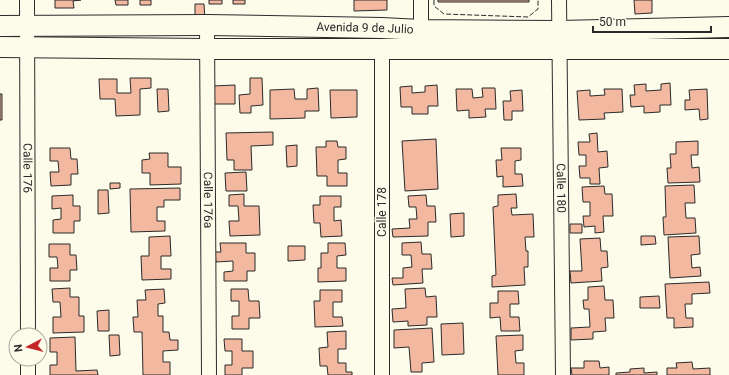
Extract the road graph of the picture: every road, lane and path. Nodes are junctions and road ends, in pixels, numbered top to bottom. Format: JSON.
{"nodes":[{"id":1,"x":27,"y":0,"type":"edge"},
{"id":2,"x":421,"y":0,"type":"edge"},
{"id":3,"x":559,"y":0,"type":"edge"},
{"id":4,"x":207,"y":25,"type":"junction"},
{"id":5,"x":0,"y":26,"type":"edge"},
{"id":6,"x":27,"y":27,"type":"junction"},
{"id":7,"x":729,"y":27,"type":"edge"},
{"id":8,"x":422,"y":30,"type":"junction"},
{"id":9,"x":560,"y":40,"type":"junction"},
{"id":10,"x":0,"y":47,"type":"edge"},
{"id":11,"x":27,"y":47,"type":"junction"},
{"id":12,"x":207,"y":49,"type":"junction"},
{"id":13,"x":382,"y":49,"type":"junction"},
{"id":14,"x":729,"y":49,"type":"edge"},
{"id":15,"x":28,"y":327,"type":"edge"},
{"id":16,"x":209,"y":375,"type":"edge"},
{"id":17,"x":382,"y":375,"type":"edge"},
{"id":18,"x":563,"y":375,"type":"edge"}],
"edges":[{"from":1,"to":6,"type":"street","name":"Calle 176"},
{"from":2,"to":8,"type":"street"},
{"from":3,"to":9,"type":"street","name":"Calle 180"},
{"from":4,"to":6,"type":"main road","name":"Avenida 9 de Julio"},
{"from":4,"to":8,"type":"main road","name":"Avenida 9 de Julio"},
{"from":4,"to":12,"type":"street","name":"Calle 176a"},
{"from":5,"to":6,"type":"main road","name":"Avenida 9 de Julio"},
{"from":6,"to":11,"type":"street","name":"Calle 176"},
{"from":7,"to":9,"type":"main road","name":"Avenida 9 de Julio"},
{"from":8,"to":9,"type":"main road","name":"Avenida 9 de Julio"},
{"from":9,"to":13,"type":"main road","name":"Avenida 9 de Julio"},
{"from":9,"to":14,"type":"main road","name":"Avenida 9 de Julio"},
{"from":9,"to":18,"type":"street","name":"Calle 180"},
{"from":10,"to":11,"type":"main road","name":"Avenida 9 de Julio"},
{"from":11,"to":12,"type":"main road","name":"Avenida 9 de Julio"},
{"from":11,"to":15,"type":"street","name":"Calle 176"},
{"from":12,"to":13,"type":"main road","name":"Avenida 9 de Julio"},
{"from":12,"to":16,"type":"street","name":"Calle 176a"},
{"from":13,"to":17,"type":"street","name":"Calle 178"}]}
